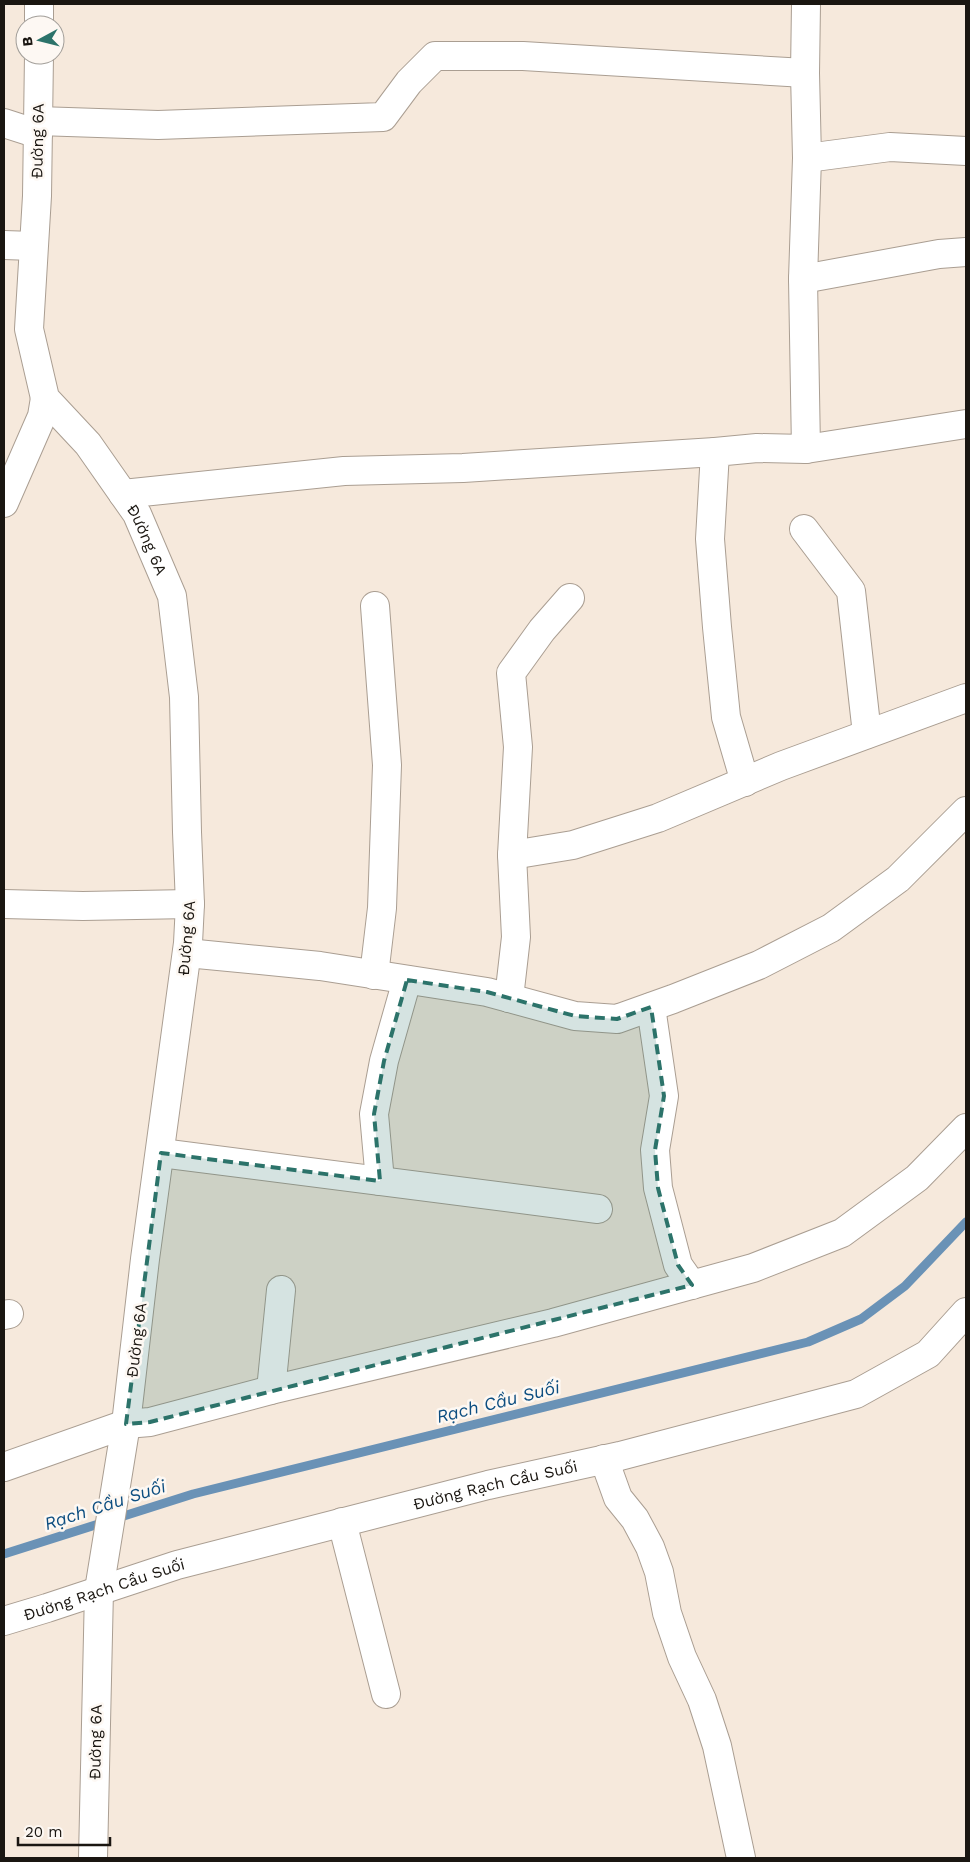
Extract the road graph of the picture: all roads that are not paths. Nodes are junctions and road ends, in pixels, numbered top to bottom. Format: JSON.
{"nodes":[{"id":1,"x":806,"y":4,"type":"edge"},
{"id":2,"x":39,"y":65,"type":"edge"},
{"id":3,"x":805,"y":72,"type":"junction"},
{"id":4,"x":4,"y":123,"type":"edge"},
{"id":5,"x":38,"y":128,"type":"junction"},
{"id":6,"x":966,"y":151,"type":"edge"},
{"id":7,"x":807,"y":158,"type":"junction"},
{"id":8,"x":4,"y":246,"type":"edge"},
{"id":9,"x":33,"y":246,"type":"junction"},
{"id":10,"x":966,"y":252,"type":"edge"},
{"id":11,"x":803,"y":280,"type":"junction"},
{"id":12,"x":45,"y":398,"type":"junction"},
{"id":13,"x":966,"y":424,"type":"edge"},
{"id":14,"x":806,"y":449,"type":"junction"},
{"id":15,"x":715,"y":452,"type":"junction"},
{"id":16,"x":13,"y":457,"type":"edge"},
{"id":17,"x":123,"y":494,"type":"junction"},
{"id":18,"x":4,"y":503,"type":"edge"},
{"id":19,"x":804,"y":529,"type":"dead end"},
{"id":20,"x":570,"y":598,"type":"dead end"},
{"id":21,"x":375,"y":606,"type":"dead end"},
{"id":22,"x":966,"y":698,"type":"edge"},
{"id":23,"x":867,"y":734,"type":"junction"},
{"id":24,"x":745,"y":782,"type":"junction"},
{"id":25,"x":966,"y":812,"type":"edge"},
{"id":26,"x":512,"y":855,"type":"junction"},
{"id":27,"x":4,"y":904,"type":"edge"},
{"id":28,"x":190,"y":904,"type":"junction"},
{"id":29,"x":187,"y":953,"type":"junction"},
{"id":30,"x":374,"y":975,"type":"junction"},
{"id":31,"x":407,"y":980,"type":"junction"},
{"id":32,"x":509,"y":998,"type":"junction"},
{"id":33,"x":651,"y":1007,"type":"junction"},
{"id":34,"x":966,"y":1128,"type":"edge"},
{"id":35,"x":161,"y":1153,"type":"junction"},
{"id":36,"x":380,"y":1181,"type":"junction"},
{"id":37,"x":598,"y":1209,"type":"dead end"},
{"id":38,"x":692,"y":1285,"type":"junction"},
{"id":39,"x":281,"y":1290,"type":"dead end"},
{"id":40,"x":966,"y":1312,"type":"edge"},
{"id":41,"x":271,"y":1390,"type":"junction"},
{"id":42,"x":124,"y":1431,"type":"junction"},
{"id":43,"x":604,"y":1459,"type":"junction"},
{"id":44,"x":4,"y":1467,"type":"edge"},
{"id":45,"x":342,"y":1522,"type":"junction"},
{"id":46,"x":100,"y":1582,"type":"junction"},
{"id":47,"x":4,"y":1621,"type":"edge"},
{"id":48,"x":386,"y":1694,"type":"dead end"},
{"id":49,"x":93,"y":1858,"type":"edge"},
{"id":50,"x":741,"y":1858,"type":"edge"}],
"edges":[{"from":1,"to":3,"type":"street"},
{"from":2,"to":5,"type":"street","name":"Đường 6A"},
{"from":3,"to":5,"type":"street"},
{"from":3,"to":7,"type":"street"},
{"from":4,"to":5,"type":"street"},
{"from":5,"to":9,"type":"street","name":"Đường 6A"},
{"from":6,"to":7,"type":"street"},
{"from":7,"to":11,"type":"street"},
{"from":8,"to":9,"type":"street"},
{"from":9,"to":12,"type":"street","name":"Đường 6A"},
{"from":10,"to":11,"type":"street"},
{"from":11,"to":14,"type":"street"},
{"from":12,"to":16,"type":"street"},
{"from":12,"to":17,"type":"street","name":"Đường 6A"},
{"from":13,"to":14,"type":"street"},
{"from":14,"to":15,"type":"street"},
{"from":15,"to":17,"type":"street"},
{"from":15,"to":24,"type":"street"},
{"from":16,"to":18,"type":"street"},
{"from":17,"to":28,"type":"street","name":"Đường 6A"},
{"from":19,"to":23,"type":"street"},
{"from":20,"to":26,"type":"street"},
{"from":21,"to":30,"type":"street"},
{"from":22,"to":23,"type":"street"},
{"from":23,"to":24,"type":"street"},
{"from":24,"to":26,"type":"street"},
{"from":25,"to":33,"type":"street"},
{"from":26,"to":32,"type":"street"},
{"from":27,"to":28,"type":"street"},
{"from":28,"to":29,"type":"street","name":"Đường 6A"},
{"from":29,"to":30,"type":"street"},
{"from":29,"to":35,"type":"street","name":"Đường 6A"},
{"from":30,"to":31,"type":"street"},
{"from":31,"to":32,"type":"street"},
{"from":31,"to":36,"type":"street"},
{"from":32,"to":33,"type":"street"},
{"from":33,"to":38,"type":"street"},
{"from":34,"to":38,"type":"street"},
{"from":35,"to":36,"type":"street"},
{"from":35,"to":42,"type":"street","name":"Đường 6A"},
{"from":36,"to":37,"type":"street"},
{"from":38,"to":41,"type":"street"},
{"from":39,"to":41,"type":"street"},
{"from":40,"to":43,"type":"street","name":"Đường Rạch Cầu Suối"},
{"from":41,"to":42,"type":"street"},
{"from":42,"to":44,"type":"street"},
{"from":42,"to":46,"type":"street","name":"Đường 6A"},
{"from":43,"to":45,"type":"street","name":"Đường Rạch Cầu Suối"},
{"from":43,"to":50,"type":"street"},
{"from":45,"to":46,"type":"street","name":"Đường Rạch Cầu Suối"},
{"from":45,"to":48,"type":"street"},
{"from":46,"to":47,"type":"street","name":"Đường Rạch Cầu Suối"},
{"from":46,"to":49,"type":"street","name":"Đường 6A"}]}
